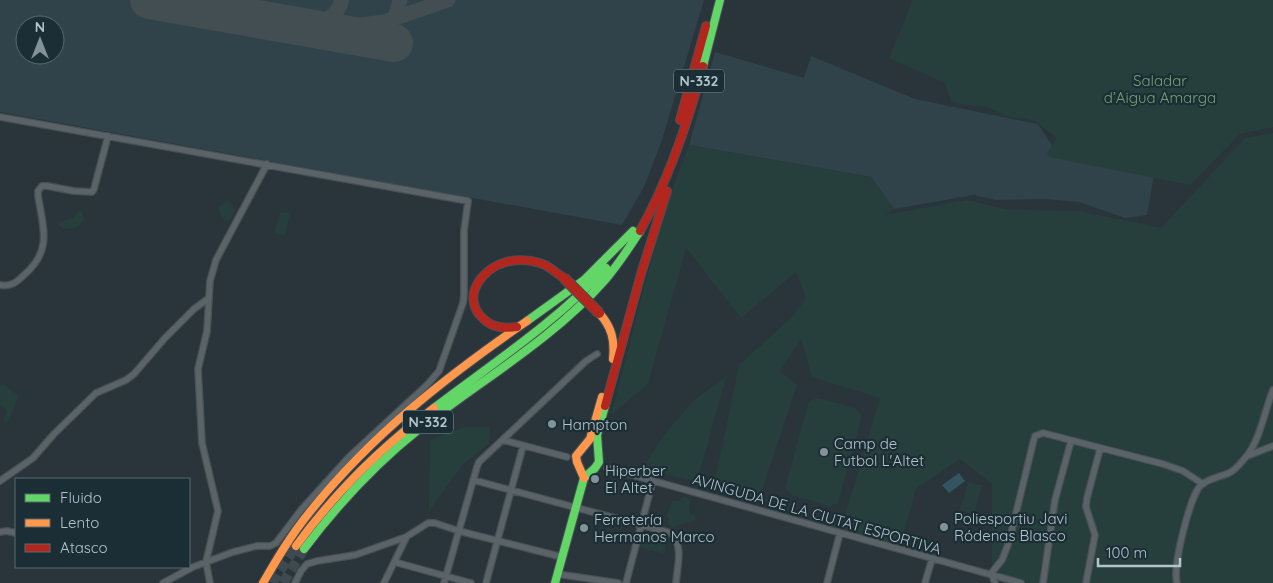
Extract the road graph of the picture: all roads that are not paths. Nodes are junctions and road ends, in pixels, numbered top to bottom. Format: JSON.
{"nodes":[{"id":1,"x":714,"y":0,"type":"edge"},
{"id":2,"x":720,"y":0,"type":"edge"},
{"id":3,"x":0,"y":117,"type":"edge"},
{"id":4,"x":108,"y":136,"type":"junction"},
{"id":5,"x":674,"y":160,"type":"junction"},
{"id":6,"x":267,"y":164,"type":"junction"},
{"id":7,"x":633,"y":231,"type":"junction"},
{"id":8,"x":0,"y":285,"type":"edge"},
{"id":9,"x":209,"y":298,"type":"junction"},
{"id":10,"x":520,"y":326,"type":"junction"},
{"id":11,"x":597,"y":354,"type":"dead end"},
{"id":12,"x":1273,"y":390,"type":"edge"},
{"id":13,"x":603,"y":401,"type":"junction"},
{"id":14,"x":513,"y":430,"type":"junction"},
{"id":15,"x":503,"y":440,"type":"junction"},
{"id":16,"x":1071,"y":441,"type":"junction"},
{"id":17,"x":520,"y":445,"type":"junction"},
{"id":18,"x":1273,"y":446,"type":"edge"},
{"id":19,"x":1100,"y":449,"type":"junction"},
{"id":20,"x":1247,"y":456,"type":"junction"},
{"id":21,"x":587,"y":462,"type":"junction"},
{"id":22,"x":473,"y":480,"type":"junction"},
{"id":23,"x":653,"y":480,"type":"junction"},
{"id":24,"x":0,"y":481,"type":"edge"},
{"id":25,"x":1203,"y":484,"type":"junction"},
{"id":26,"x":511,"y":490,"type":"junction"},
{"id":27,"x":576,"y":508,"type":"junction"},
{"id":28,"x":641,"y":526,"type":"junction"},
{"id":29,"x":459,"y":531,"type":"junction"},
{"id":30,"x":0,"y":532,"type":"edge"},
{"id":31,"x":15,"y":534,"type":"edge"},
{"id":32,"x":840,"y":534,"type":"junction"},
{"id":33,"x":406,"y":538,"type":"junction"},
{"id":34,"x":498,"y":541,"type":"junction"},
{"id":35,"x":562,"y":558,"type":"junction"},
{"id":36,"x":932,"y":559,"type":"junction"},
{"id":37,"x":206,"y":562,"type":"junction"},
{"id":38,"x":398,"y":563,"type":"dead end"},
{"id":39,"x":446,"y":576,"type":"junction"},
{"id":40,"x":992,"y":576,"type":"junction"},
{"id":41,"x":556,"y":578,"type":"edge"},
{"id":42,"x":163,"y":583,"type":"edge"},
{"id":43,"x":210,"y":583,"type":"edge"},
{"id":44,"x":263,"y":583,"type":"edge"},
{"id":45,"x":295,"y":583,"type":"edge"},
{"id":46,"x":384,"y":583,"type":"edge"},
{"id":47,"x":444,"y":583,"type":"edge"},
{"id":48,"x":471,"y":583,"type":"edge"},
{"id":49,"x":486,"y":583,"type":"edge"},
{"id":50,"x":618,"y":583,"type":"edge"},
{"id":51,"x":626,"y":583,"type":"edge"},
{"id":52,"x":676,"y":583,"type":"edge"},
{"id":53,"x":826,"y":583,"type":"edge"},
{"id":54,"x":925,"y":583,"type":"edge"},
{"id":55,"x":995,"y":583,"type":"edge"},
{"id":56,"x":1020,"y":583,"type":"edge"},
{"id":57,"x":1043,"y":583,"type":"edge"},
{"id":58,"x":1086,"y":583,"type":"edge"},
{"id":59,"x":1177,"y":583,"type":"edge"}],
"edges":[{"from":1,"to":7,"type":"main road","number":"N-332"},
{"from":2,"to":5,"type":"main road","number":"N-332"},
{"from":3,"to":4,"type":"street"},
{"from":4,"to":6,"type":"street"},
{"from":4,"to":8,"type":"street"},
{"from":5,"to":7,"type":"main road","number":"N-332"},
{"from":5,"to":13,"type":"main road"},
{"from":6,"to":9,"type":"street"},
{"from":6,"to":37,"type":"street"},
{"from":7,"to":10,"type":"main road"},
{"from":9,"to":24,"type":"street"},
{"from":9,"to":37,"type":"street"},
{"from":10,"to":13,"type":"main road","bridge":true},
{"from":10,"to":44,"type":"main road"},
{"from":11,"to":14,"type":"street"},
{"from":12,"to":20,"type":"street"},
{"from":13,"to":21,"type":"main road"},
{"from":14,"to":15,"type":"street"},
{"from":14,"to":17,"type":"street"},
{"from":15,"to":17,"type":"street"},
{"from":15,"to":22,"type":"street"},
{"from":16,"to":19,"type":"street"},
{"from":16,"to":40,"type":"street"},
{"from":16,"to":57,"type":"street"},
{"from":17,"to":21,"type":"street","name":"AVINGUDA DE LA CIUTAT ESPORTIVA"},
{"from":17,"to":26,"type":"street"},
{"from":18,"to":20,"type":"street"},
{"from":19,"to":25,"type":"street"},
{"from":19,"to":58,"type":"street"},
{"from":20,"to":25,"type":"street"},
{"from":21,"to":23,"type":"street","name":"AVINGUDA DE LA CIUTAT ESPORTIVA"},
{"from":21,"to":27,"type":"main road"},
{"from":22,"to":26,"type":"street"},
{"from":22,"to":29,"type":"street"},
{"from":23,"to":28,"type":"street"},
{"from":23,"to":32,"type":"street","name":"AVINGUDA DE LA CIUTAT ESPORTIVA"},
{"from":25,"to":59,"type":"street"},
{"from":26,"to":27,"type":"street"},
{"from":26,"to":34,"type":"street"},
{"from":27,"to":28,"type":"street"},
{"from":27,"to":35,"type":"main road"},
{"from":28,"to":51,"type":"street"},
{"from":28,"to":52,"type":"street"},
{"from":29,"to":33,"type":"street"},
{"from":29,"to":34,"type":"street"},
{"from":29,"to":39,"type":"street"},
{"from":30,"to":31,"type":"street"},
{"from":32,"to":36,"type":"street","name":"AVINGUDA DE LA CIUTAT ESPORTIVA"},
{"from":32,"to":53,"type":"street"},
{"from":33,"to":45,"type":"street"},
{"from":33,"to":46,"type":"street"},
{"from":34,"to":35,"type":"street"},
{"from":34,"to":49,"type":"street"},
{"from":35,"to":41,"type":"main road"},
{"from":36,"to":40,"type":"street","name":"AVINGUDA DE LA CIUTAT ESPORTIVA"},
{"from":36,"to":54,"type":"street"},
{"from":37,"to":42,"type":"street"},
{"from":37,"to":43,"type":"street"},
{"from":38,"to":39,"type":"street"},
{"from":39,"to":47,"type":"street"},
{"from":39,"to":48,"type":"street"},
{"from":40,"to":55,"type":"street"},
{"from":40,"to":56,"type":"street","name":"AVINGUDA DE LA CIUTAT ESPORTIVA"},
{"from":41,"to":50,"type":"street"}]}
